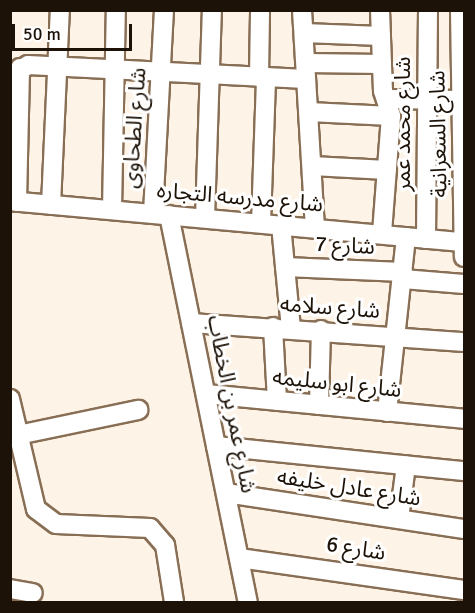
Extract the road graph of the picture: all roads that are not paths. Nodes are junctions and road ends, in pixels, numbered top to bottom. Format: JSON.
{"nodes":[{"id":1,"x":60,"y":10,"type":"edge"},
{"id":2,"x":116,"y":10,"type":"edge"},
{"id":3,"x":164,"y":10,"type":"edge"},
{"id":4,"x":212,"y":10,"type":"edge"},
{"id":5,"x":260,"y":10,"type":"edge"},
{"id":6,"x":302,"y":10,"type":"edge"},
{"id":7,"x":381,"y":10,"type":"edge"},
{"id":8,"x":428,"y":10,"type":"edge"},
{"id":9,"x":459,"y":10,"type":"edge"},
{"id":10,"x":304,"y":33,"type":"junction"},
{"id":11,"x":381,"y":36,"type":"junction"},
{"id":12,"x":382,"y":64,"type":"junction"},
{"id":13,"x":61,"y":67,"type":"junction"},
{"id":14,"x":116,"y":70,"type":"junction"},
{"id":15,"x":306,"y":71,"type":"junction"},
{"id":16,"x":15,"y":72,"type":"edge"},
{"id":17,"x":163,"y":72,"type":"junction"},
{"id":18,"x":211,"y":74,"type":"junction"},
{"id":19,"x":262,"y":77,"type":"junction"},
{"id":20,"x":428,"y":100,"type":"junction"},
{"id":21,"x":461,"y":100,"type":"junction"},
{"id":22,"x":389,"y":108,"type":"junction"},
{"id":23,"x":309,"y":112,"type":"junction"},
{"id":24,"x":312,"y":166,"type":"junction"},
{"id":25,"x":387,"y":170,"type":"junction"},
{"id":26,"x":14,"y":201,"type":"edge"},
{"id":27,"x":51,"y":205,"type":"junction"},
{"id":28,"x":112,"y":210,"type":"junction"},
{"id":29,"x":161,"y":214,"type":"junction"},
{"id":30,"x":205,"y":218,"type":"junction"},
{"id":31,"x":261,"y":223,"type":"junction"},
{"id":32,"x":281,"y":225,"type":"junction"},
{"id":33,"x":315,"y":228,"type":"junction"},
{"id":34,"x":382,"y":234,"type":"junction"},
{"id":35,"x":406,"y":237,"type":"junction"},
{"id":36,"x":426,"y":239,"type":"junction"},
{"id":37,"x":464,"y":247,"type":"edge"},
{"id":38,"x":285,"y":267,"type":"junction"},
{"id":39,"x":403,"y":275,"type":"junction"},
{"id":40,"x":465,"y":284,"type":"edge"},
{"id":41,"x":191,"y":323,"type":"junction"},
{"id":42,"x":282,"y":327,"type":"junction"},
{"id":43,"x":321,"y":330,"type":"junction"},
{"id":44,"x":396,"y":336,"type":"junction"},
{"id":45,"x":465,"y":342,"type":"edge"},
{"id":46,"x":206,"y":394,"type":"junction"},
{"id":47,"x":10,"y":399,"type":"edge"},
{"id":48,"x":277,"y":401,"type":"junction"},
{"id":49,"x":319,"y":405,"type":"junction"},
{"id":50,"x":138,"y":410,"type":"dead end"},
{"id":51,"x":387,"y":412,"type":"junction"},
{"id":52,"x":465,"y":419,"type":"edge"},
{"id":53,"x":18,"y":435,"type":"junction"},
{"id":54,"x":216,"y":446,"type":"junction"},
{"id":55,"x":18,"y":463,"type":"edge"},
{"id":56,"x":406,"y":465,"type":"junction"},
{"id":57,"x":465,"y":471,"type":"edge"},
{"id":58,"x":226,"y":493,"type":"junction"},
{"id":59,"x":399,"y":519,"type":"junction"},
{"id":60,"x":465,"y":529,"type":"edge"},
{"id":61,"x":239,"y":558,"type":"junction"},
{"id":62,"x":10,"y":589,"type":"edge"},
{"id":63,"x":465,"y":590,"type":"edge"},
{"id":64,"x":33,"y":594,"type":"dead end"},
{"id":65,"x":174,"y":603,"type":"edge"},
{"id":66,"x":248,"y":603,"type":"edge"}],
"edges":[{"from":1,"to":13,"type":"street"},
{"from":2,"to":14,"type":"street"},
{"from":3,"to":17,"type":"street","name":"شارع الطحاوى"},
{"from":4,"to":18,"type":"street"},
{"from":5,"to":19,"type":"street"},
{"from":6,"to":10,"type":"street"},
{"from":7,"to":11,"type":"street"},
{"from":8,"to":20,"type":"street","name":"شارع محمد عمر"},
{"from":9,"to":21,"type":"street","name":"شارع السعرانية"},
{"from":10,"to":11,"type":"street"},
{"from":10,"to":15,"type":"street"},
{"from":11,"to":12,"type":"street"},
{"from":12,"to":15,"type":"street"},
{"from":12,"to":22,"type":"street"},
{"from":13,"to":14,"type":"street"},
{"from":13,"to":16,"type":"street"},
{"from":13,"to":27,"type":"street"},
{"from":14,"to":17,"type":"street"},
{"from":14,"to":28,"type":"street"},
{"from":15,"to":19,"type":"street"},
{"from":15,"to":23,"type":"street"},
{"from":16,"to":26,"type":"street"},
{"from":17,"to":18,"type":"street"},
{"from":17,"to":29,"type":"street","name":"شارع الطحاوى"},
{"from":18,"to":19,"type":"street"},
{"from":18,"to":30,"type":"street"},
{"from":19,"to":31,"type":"street"},
{"from":20,"to":21,"type":"street"},
{"from":20,"to":22,"type":"street"},
{"from":20,"to":36,"type":"street","name":"شارع محمد عمر"},
{"from":21,"to":37,"type":"street","name":"شارع السعرانية"},
{"from":22,"to":23,"type":"street"},
{"from":22,"to":25,"type":"street"},
{"from":23,"to":24,"type":"street"},
{"from":24,"to":25,"type":"street"},
{"from":24,"to":33,"type":"street"},
{"from":25,"to":34,"type":"street"},
{"from":26,"to":27,"type":"street","name":"شارع مدرسه التجاره"},
{"from":27,"to":28,"type":"street","name":"شارع مدرسه التجاره"},
{"from":28,"to":29,"type":"street","name":"شارع مدرسه التجاره"},
{"from":29,"to":30,"type":"street","name":"شارع مدرسه التجاره"},
{"from":29,"to":41,"type":"street","name":"شارع عمر بن الخطاب"},
{"from":30,"to":31,"type":"street","name":"شارع مدرسه التجاره"},
{"from":31,"to":32,"type":"street","name":"شارع مدرسه التجاره"},
{"from":32,"to":33,"type":"street","name":"شارع مدرسه التجاره"},
{"from":32,"to":38,"type":"street"},
{"from":33,"to":34,"type":"street","name":"شارع مدرسه التجاره"},
{"from":34,"to":35,"type":"street","name":"شارع مدرسه التجاره"},
{"from":35,"to":36,"type":"street","name":"شارع مدرسه التجاره"},
{"from":35,"to":39,"type":"street"},
{"from":36,"to":37,"type":"street","name":"شارع مدرسه التجاره"},
{"from":38,"to":39,"type":"street","name":"شارع 7"},
{"from":38,"to":42,"type":"street"},
{"from":39,"to":40,"type":"street","name":"شارع 7"},
{"from":39,"to":44,"type":"street"},
{"from":41,"to":42,"type":"street","name":"شارع سلامه"},
{"from":41,"to":46,"type":"street","name":"شارع عمر بن الخطاب"},
{"from":42,"to":43,"type":"street","name":"شارع سلامه"},
{"from":42,"to":48,"type":"street"},
{"from":43,"to":44,"type":"street","name":"شارع سلامه"},
{"from":43,"to":49,"type":"street"},
{"from":44,"to":45,"type":"street","name":"شارع سلامه"},
{"from":44,"to":51,"type":"street"},
{"from":46,"to":48,"type":"street","name":"شارع ابو سليمه"},
{"from":46,"to":54,"type":"street","name":"شارع عمر بن الخطاب"},
{"from":47,"to":53,"type":"street"},
{"from":48,"to":49,"type":"street","name":"شارع ابو سليمه"},
{"from":49,"to":51,"type":"street","name":"شارع ابو سليمه"},
{"from":50,"to":53,"type":"street"},
{"from":51,"to":52,"type":"street","name":"شارع ابو سليمه"},
{"from":53,"to":55,"type":"street"},
{"from":54,"to":56,"type":"street"},
{"from":54,"to":58,"type":"street","name":"شارع عمر بن الخطاب"},
{"from":55,"to":65,"type":"street"},
{"from":56,"to":57,"type":"street"},
{"from":56,"to":59,"type":"street"},
{"from":58,"to":59,"type":"street","name":"شارع عادل خليفه"},
{"from":58,"to":61,"type":"street","name":"شارع عمر بن الخطاب"},
{"from":59,"to":60,"type":"street","name":"شارع عادل خليفه"},
{"from":61,"to":63,"type":"street","name":"شارع 6"},
{"from":61,"to":66,"type":"street","name":"شارع عمر بن الخطاب"},
{"from":62,"to":64,"type":"street"}]}
